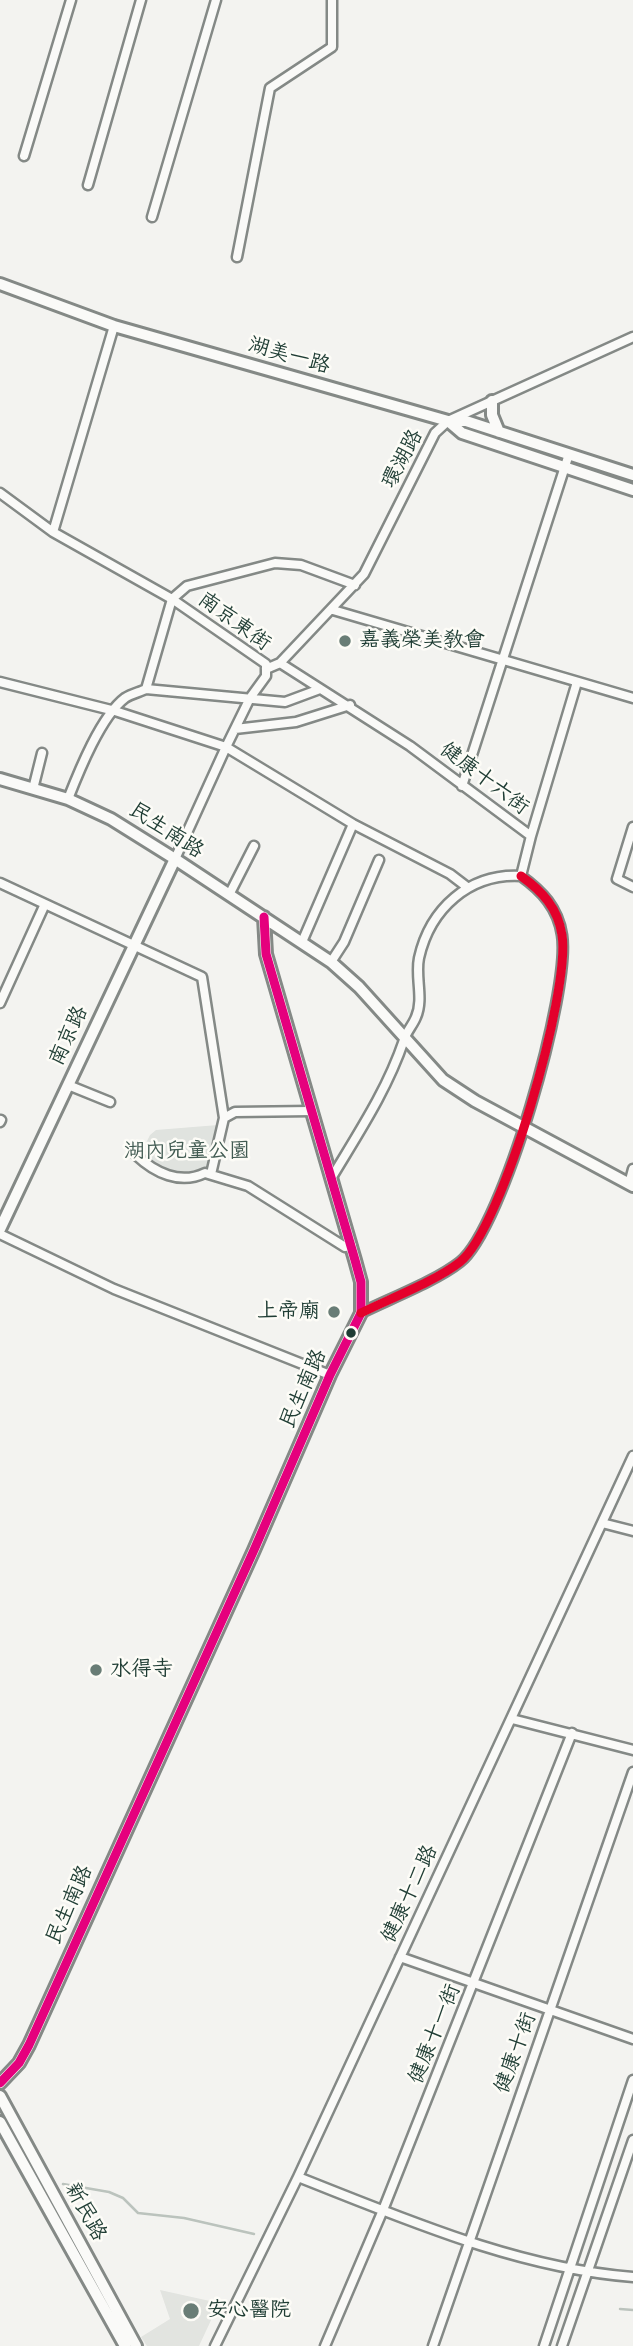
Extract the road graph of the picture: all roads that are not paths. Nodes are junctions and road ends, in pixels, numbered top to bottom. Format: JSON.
{"nodes":[{"id":1,"x":71,"y":0,"type":"edge"},
{"id":2,"x":141,"y":0,"type":"edge"},
{"id":3,"x":216,"y":0,"type":"edge"},
{"id":4,"x":332,"y":0,"type":"edge"},
{"id":5,"x":24,"y":156,"type":"dead end"},
{"id":6,"x":88,"y":185,"type":"dead end"},
{"id":7,"x":152,"y":217,"type":"dead end"},
{"id":8,"x":237,"y":257,"type":"dead end"},
{"id":9,"x":0,"y":284,"type":"edge"},
{"id":10,"x":114,"y":326,"type":"junction"},
{"id":11,"x":633,"y":337,"type":"edge"},
{"id":12,"x":492,"y":401,"type":"junction"},
{"id":13,"x":448,"y":421,"type":"junction"},
{"id":14,"x":499,"y":432,"type":"junction"},
{"id":15,"x":569,"y":454,"type":"junction"},
{"id":16,"x":565,"y":467,"type":"junction"},
{"id":17,"x":633,"y":475,"type":"edge"},
{"id":18,"x":633,"y":490,"type":"edge"},
{"id":19,"x":0,"y":493,"type":"edge"},
{"id":20,"x":53,"y":532,"type":"junction"},
{"id":21,"x":355,"y":585,"type":"junction"},
{"id":22,"x":172,"y":599,"type":"junction"},
{"id":23,"x":333,"y":610,"type":"junction"},
{"id":24,"x":503,"y":660,"type":"junction"},
{"id":25,"x":280,"y":663,"type":"junction"},
{"id":26,"x":266,"y":668,"type":"junction"},
{"id":27,"x":0,"y":682,"type":"edge"},
{"id":28,"x":577,"y":682,"type":"junction"},
{"id":29,"x":320,"y":689,"type":"junction"},
{"id":30,"x":146,"y":690,"type":"junction"},
{"id":31,"x":250,"y":698,"type":"junction"},
{"id":32,"x":633,"y":698,"type":"edge"},
{"id":33,"x":350,"y":705,"type":"junction"},
{"id":34,"x":114,"y":711,"type":"junction"},
{"id":35,"x":235,"y":729,"type":"junction"},
{"id":36,"x":226,"y":747,"type":"junction"},
{"id":37,"x":42,"y":753,"type":"dead end"},
{"id":38,"x":0,"y":779,"type":"edge"},
{"id":39,"x":462,"y":786,"type":"junction"},
{"id":40,"x":33,"y":789,"type":"junction"},
{"id":41,"x":68,"y":799,"type":"junction"},
{"id":42,"x":353,"y":824,"type":"junction"},
{"id":43,"x":633,"y":827,"type":"edge"},
{"id":44,"x":531,"y":836,"type":"junction"},
{"id":45,"x":254,"y":846,"type":"dead end"},
{"id":46,"x":175,"y":859,"type":"junction"},
{"id":47,"x":379,"y":860,"type":"dead end"},
{"id":48,"x":521,"y":876,"type":"junction"},
{"id":49,"x":0,"y":883,"type":"edge"},
{"id":50,"x":467,"y":887,"type":"junction"},
{"id":51,"x":633,"y":887,"type":"edge"},
{"id":52,"x":229,"y":895,"type":"junction"},
{"id":53,"x":45,"y":904,"type":"junction"},
{"id":54,"x":264,"y":917,"type":"junction"},
{"id":55,"x":302,"y":942,"type":"junction"},
{"id":56,"x":132,"y":946,"type":"junction"},
{"id":57,"x":331,"y":962,"type":"junction"},
{"id":58,"x":0,"y":1003,"type":"edge"},
{"id":59,"x":404,"y":1039,"type":"junction"},
{"id":60,"x":68,"y":1085,"type":"junction"},
{"id":61,"x":110,"y":1102,"type":"dead end"},
{"id":62,"x":311,"y":1111,"type":"junction"},
{"id":63,"x":224,"y":1118,"type":"junction"},
{"id":64,"x":523,"y":1125,"type":"junction"},
{"id":65,"x":136,"y":1155,"type":"dead end"},
{"id":66,"x":633,"y":1170,"type":"edge"},
{"id":67,"x":211,"y":1174,"type":"junction"},
{"id":68,"x":332,"y":1177,"type":"junction"},
{"id":69,"x":631,"y":1185,"type":"edge"},
{"id":70,"x":0,"y":1231,"type":"edge"},
{"id":71,"x":352,"y":1246,"type":"junction"},
{"id":72,"x":360,"y":1313,"type":"junction"},
{"id":73,"x":330,"y":1375,"type":"junction"},
{"id":74,"x":633,"y":1456,"type":"edge"},
{"id":75,"x":602,"y":1523,"type":"junction"},
{"id":76,"x":633,"y":1531,"type":"edge"},
{"id":77,"x":512,"y":1719,"type":"junction"},
{"id":78,"x":572,"y":1733,"type":"junction"},
{"id":79,"x":633,"y":1750,"type":"edge"},
{"id":80,"x":633,"y":1772,"type":"edge"},
{"id":81,"x":400,"y":1956,"type":"junction"},
{"id":82,"x":475,"y":1982,"type":"junction"},
{"id":83,"x":551,"y":2008,"type":"junction"},
{"id":84,"x":633,"y":2039,"type":"edge"},
{"id":85,"x":633,"y":2080,"type":"edge"},
{"id":86,"x":0,"y":2083,"type":"edge"},
{"id":87,"x":0,"y":2096,"type":"edge"},
{"id":88,"x":0,"y":2122,"type":"edge"},
{"id":89,"x":633,"y":2140,"type":"edge"},
{"id":90,"x":298,"y":2177,"type":"junction"},
{"id":91,"x":383,"y":2210,"type":"junction"},
{"id":92,"x":468,"y":2240,"type":"junction"},
{"id":93,"x":569,"y":2270,"type":"junction"},
{"id":94,"x":586,"y":2273,"type":"junction"},
{"id":95,"x":633,"y":2277,"type":"edge"},
{"id":96,"x":125,"y":2346,"type":"edge"},
{"id":97,"x":136,"y":2346,"type":"edge"},
{"id":98,"x":215,"y":2346,"type":"edge"},
{"id":99,"x":325,"y":2346,"type":"edge"},
{"id":100,"x":433,"y":2346,"type":"edge"},
{"id":101,"x":544,"y":2346,"type":"edge"},
{"id":102,"x":562,"y":2346,"type":"edge"}],
"edges":[{"from":1,"to":5,"type":"street"},
{"from":2,"to":6,"type":"street"},
{"from":3,"to":7,"type":"street"},
{"from":4,"to":8,"type":"street"},
{"from":9,"to":10,"type":"main road","name":"湖美一路"},
{"from":10,"to":13,"type":"main road","name":"湖美一路"},
{"from":10,"to":20,"type":"street"},
{"from":11,"to":12,"type":"street","name":"環湖路"},
{"from":12,"to":13,"type":"street","name":"環湖路"},
{"from":12,"to":14,"type":"main road"},
{"from":13,"to":14,"type":"main road"},
{"from":13,"to":16,"type":"main road","name":"湖美一路"},
{"from":13,"to":21,"type":"street","name":"環湖路"},
{"from":14,"to":15,"type":"main road"},
{"from":15,"to":16,"type":"street"},
{"from":15,"to":17,"type":"main road"},
{"from":16,"to":18,"type":"main road","name":"湖美一路"},
{"from":16,"to":24,"type":"street"},
{"from":19,"to":20,"type":"street","name":"南京東街"},
{"from":20,"to":22,"type":"street","name":"南京東街"},
{"from":21,"to":22,"type":"street"},
{"from":21,"to":23,"type":"street","name":"環湖路"},
{"from":22,"to":26,"type":"street","name":"南京東街"},
{"from":22,"to":30,"type":"street"},
{"from":23,"to":24,"type":"street"},
{"from":23,"to":25,"type":"street","name":"環湖路"},
{"from":24,"to":28,"type":"street"},
{"from":24,"to":39,"type":"street"},
{"from":25,"to":26,"type":"street","name":"環湖路"},
{"from":25,"to":29,"type":"street","name":"健康十六街"},
{"from":26,"to":31,"type":"street","name":"南京東街"},
{"from":27,"to":34,"type":"street"},
{"from":28,"to":32,"type":"street"},
{"from":28,"to":44,"type":"street","name":"健康十六街"},
{"from":29,"to":31,"type":"street"},
{"from":29,"to":33,"type":"street","name":"健康十六街"},
{"from":30,"to":31,"type":"street"},
{"from":30,"to":34,"type":"street"},
{"from":31,"to":35,"type":"street","name":"南京東街"},
{"from":33,"to":35,"type":"street"},
{"from":33,"to":39,"type":"street","name":"健康十六街"},
{"from":34,"to":36,"type":"street"},
{"from":34,"to":41,"type":"street"},
{"from":35,"to":36,"type":"street","name":"南京東街"},
{"from":36,"to":42,"type":"street"},
{"from":36,"to":46,"type":"street","name":"南京東街"},
{"from":37,"to":40,"type":"street"},
{"from":38,"to":40,"type":"main road","name":"民生南路"},
{"from":39,"to":44,"type":"street","name":"健康十六街"},
{"from":40,"to":41,"type":"main road","name":"民生南路"},
{"from":41,"to":46,"type":"main road","name":"民生南路"},
{"from":42,"to":50,"type":"street"},
{"from":42,"to":55,"type":"street"},
{"from":43,"to":51,"type":"street"},
{"from":44,"to":48,"type":"street"},
{"from":45,"to":52,"type":"street"},
{"from":46,"to":52,"type":"main road","name":"民生南路"},
{"from":46,"to":56,"type":"main road","name":"南京路"},
{"from":47,"to":57,"type":"street"},
{"from":48,"to":50,"type":"street"},
{"from":48,"to":64,"type":"street"},
{"from":49,"to":53,"type":"street"},
{"from":50,"to":59,"type":"street"},
{"from":52,"to":54,"type":"main road","name":"民生南路"},
{"from":53,"to":56,"type":"street"},
{"from":53,"to":58,"type":"street"},
{"from":54,"to":55,"type":"main road"},
{"from":54,"to":62,"type":"main road","name":"民生南路"},
{"from":55,"to":57,"type":"main road"},
{"from":56,"to":60,"type":"main road","name":"南京路"},
{"from":56,"to":63,"type":"street"},
{"from":57,"to":59,"type":"main road"},
{"from":59,"to":64,"type":"main road"},
{"from":59,"to":68,"type":"street"},
{"from":60,"to":61,"type":"street"},
{"from":60,"to":70,"type":"main road","name":"南京路"},
{"from":62,"to":63,"type":"street"},
{"from":62,"to":68,"type":"main road","name":"民生南路"},
{"from":63,"to":67,"type":"street"},
{"from":64,"to":69,"type":"main road"},
{"from":64,"to":72,"type":"street"},
{"from":65,"to":67,"type":"street"},
{"from":66,"to":69,"type":"street"},
{"from":67,"to":71,"type":"street"},
{"from":68,"to":71,"type":"main road","name":"民生南路"},
{"from":70,"to":73,"type":"street"},
{"from":71,"to":72,"type":"main road","name":"民生南路"},
{"from":72,"to":73,"type":"main road","name":"民生南路"},
{"from":73,"to":86,"type":"main road","name":"民生南路"},
{"from":74,"to":75,"type":"street","name":"健康十二路"},
{"from":75,"to":76,"type":"street"},
{"from":75,"to":77,"type":"street","name":"健康十二路"},
{"from":77,"to":78,"type":"street"},
{"from":77,"to":81,"type":"street","name":"健康十二路"},
{"from":78,"to":79,"type":"street"},
{"from":78,"to":82,"type":"street","name":"健康十一街"},
{"from":80,"to":83,"type":"street","name":"健康十街"},
{"from":81,"to":82,"type":"street"},
{"from":81,"to":90,"type":"street","name":"健康十二路"},
{"from":82,"to":83,"type":"street"},
{"from":82,"to":91,"type":"street","name":"健康十一街"},
{"from":83,"to":84,"type":"street"},
{"from":83,"to":92,"type":"street","name":"健康十街"},
{"from":85,"to":93,"type":"street"},
{"from":87,"to":97,"type":"main road","name":"新民路"},
{"from":88,"to":96,"type":"main road","name":"新民路"},
{"from":89,"to":94,"type":"street"},
{"from":90,"to":91,"type":"street"},
{"from":90,"to":98,"type":"street","name":"健康十二路"},
{"from":91,"to":92,"type":"street"},
{"from":91,"to":99,"type":"street","name":"健康十一街"},
{"from":92,"to":93,"type":"street"},
{"from":92,"to":100,"type":"street","name":"健康十街"},
{"from":93,"to":94,"type":"street"},
{"from":93,"to":101,"type":"street"},
{"from":94,"to":95,"type":"street"},
{"from":94,"to":102,"type":"street"}]}
